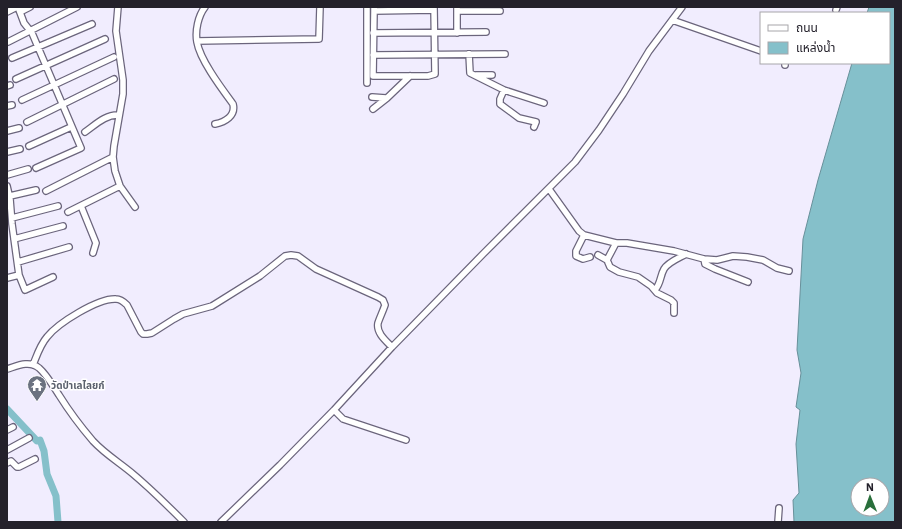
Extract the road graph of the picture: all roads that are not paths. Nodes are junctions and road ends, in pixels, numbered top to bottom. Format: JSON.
{"nodes":[{"id":1,"x":30,"y":7,"type":"edge"},
{"id":2,"x":77,"y":7,"type":"edge"},
{"id":3,"x":118,"y":7,"type":"edge"},
{"id":4,"x":205,"y":7,"type":"edge"},
{"id":5,"x":320,"y":7,"type":"edge"},
{"id":6,"x":367,"y":7,"type":"edge"},
{"id":7,"x":682,"y":7,"type":"edge"},
{"id":8,"x":19,"y":9,"type":"edge"},
{"id":9,"x":374,"y":9,"type":"edge"},
{"id":10,"x":434,"y":9,"type":"edge"},
{"id":11,"x":457,"y":9,"type":"edge"},
{"id":12,"x":500,"y":11,"type":"dead end"},
{"id":13,"x":7,"y":12,"type":"edge"},
{"id":14,"x":672,"y":20,"type":"junction"},
{"id":15,"x":92,"y":24,"type":"dead end"},
{"id":16,"x":30,"y":31,"type":"junction"},
{"id":17,"x":486,"y":32,"type":"dead end"},
{"id":18,"x":373,"y":33,"type":"junction"},
{"id":19,"x":434,"y":33,"type":"junction"},
{"id":20,"x":457,"y":33,"type":"junction"},
{"id":21,"x":105,"y":39,"type":"dead end"},
{"id":22,"x":197,"y":41,"type":"junction"},
{"id":23,"x":8,"y":42,"type":"dead end"},
{"id":24,"x":38,"y":47,"type":"junction"},
{"id":25,"x":760,"y":51,"type":"edge"},
{"id":26,"x":435,"y":54,"type":"junction"},
{"id":27,"x":469,"y":54,"type":"junction"},
{"id":28,"x":505,"y":54,"type":"dead end"},
{"id":29,"x":373,"y":55,"type":"junction"},
{"id":30,"x":114,"y":57,"type":"dead end"},
{"id":31,"x":12,"y":58,"type":"dead end"},
{"id":32,"x":45,"y":66,"type":"junction"},
{"id":33,"x":474,"y":75,"type":"junction"},
{"id":34,"x":492,"y":75,"type":"dead end"},
{"id":35,"x":410,"y":76,"type":"junction"},
{"id":36,"x":16,"y":78,"type":"dead end"},
{"id":37,"x":114,"y":79,"type":"dead end"},
{"id":38,"x":367,"y":82,"type":"dead end"},
{"id":39,"x":54,"y":85,"type":"junction"},
{"id":40,"x":504,"y":90,"type":"junction"},
{"id":41,"x":372,"y":98,"type":"dead end"},
{"id":42,"x":387,"y":98,"type":"junction"},
{"id":43,"x":22,"y":100,"type":"dead end"},
{"id":44,"x":544,"y":103,"type":"dead end"},
{"id":45,"x":62,"y":105,"type":"junction"},
{"id":46,"x":373,"y":109,"type":"dead end"},
{"id":47,"x":119,"y":115,"type":"junction"},
{"id":48,"x":27,"y":122,"type":"dead end"},
{"id":49,"x":215,"y":124,"type":"dead end"},
{"id":50,"x":71,"y":127,"type":"junction"},
{"id":51,"x":534,"y":127,"type":"dead end"},
{"id":52,"x":19,"y":128,"type":"dead end"},
{"id":53,"x":7,"y":131,"type":"edge"},
{"id":54,"x":85,"y":132,"type":"dead end"},
{"id":55,"x":29,"y":146,"type":"dead end"},
{"id":56,"x":20,"y":149,"type":"dead end"},
{"id":57,"x":7,"y":152,"type":"edge"},
{"id":58,"x":113,"y":157,"type":"junction"},
{"id":59,"x":36,"y":168,"type":"dead end"},
{"id":60,"x":28,"y":169,"type":"dead end"},
{"id":61,"x":7,"y":175,"type":"edge"},
{"id":62,"x":7,"y":186,"type":"edge"},
{"id":63,"x":120,"y":186,"type":"junction"},
{"id":64,"x":549,"y":189,"type":"junction"},
{"id":65,"x":36,"y":190,"type":"dead end"},
{"id":66,"x":46,"y":191,"type":"dead end"},
{"id":67,"x":10,"y":196,"type":"junction"},
{"id":68,"x":58,"y":206,"type":"dead end"},
{"id":69,"x":81,"y":206,"type":"junction"},
{"id":70,"x":135,"y":207,"type":"dead end"},
{"id":71,"x":68,"y":212,"type":"dead end"},
{"id":72,"x":12,"y":218,"type":"junction"},
{"id":73,"x":63,"y":226,"type":"dead end"},
{"id":74,"x":584,"y":235,"type":"junction"},
{"id":75,"x":14,"y":239,"type":"junction"},
{"id":76,"x":616,"y":243,"type":"junction"},
{"id":77,"x":69,"y":247,"type":"dead end"},
{"id":78,"x":93,"y":252,"type":"dead end"},
{"id":79,"x":686,"y":254,"type":"junction"},
{"id":80,"x":598,"y":255,"type":"dead end"},
{"id":81,"x":590,"y":257,"type":"dead end"},
{"id":82,"x":704,"y":259,"type":"junction"},
{"id":83,"x":607,"y":260,"type":"junction"},
{"id":84,"x":18,"y":262,"type":"junction"},
{"id":85,"x":789,"y":271,"type":"dead end"},
{"id":86,"x":20,"y":275,"type":"junction"},
{"id":87,"x":53,"y":277,"type":"dead end"},
{"id":88,"x":7,"y":278,"type":"edge"},
{"id":89,"x":748,"y":282,"type":"dead end"},
{"id":90,"x":655,"y":290,"type":"junction"},
{"id":91,"x":674,"y":313,"type":"dead end"},
{"id":92,"x":392,"y":347,"type":"junction"},
{"id":93,"x":33,"y":365,"type":"junction"},
{"id":94,"x":7,"y":370,"type":"edge"},
{"id":95,"x":334,"y":410,"type":"junction"},
{"id":96,"x":13,"y":427,"type":"dead end"},
{"id":97,"x":7,"y":430,"type":"edge"},
{"id":98,"x":29,"y":438,"type":"dead end"},
{"id":99,"x":406,"y":440,"type":"dead end"},
{"id":100,"x":7,"y":450,"type":"edge"},
{"id":101,"x":35,"y":459,"type":"dead end"},
{"id":102,"x":7,"y":463,"type":"edge"},
{"id":103,"x":779,"y":508,"type":"dead end"},
{"id":104,"x":184,"y":522,"type":"edge"},
{"id":105,"x":221,"y":522,"type":"edge"},
{"id":106,"x":778,"y":522,"type":"edge"}],
"edges":[{"from":1,"to":8,"type":"street"},
{"from":2,"to":16,"type":"street"},
{"from":3,"to":47,"type":"street"},
{"from":4,"to":22,"type":"street"},
{"from":5,"to":22,"type":"street"},
{"from":6,"to":38,"type":"street"},
{"from":7,"to":14,"type":"street"},
{"from":8,"to":13,"type":"street"},
{"from":8,"to":16,"type":"street"},
{"from":9,"to":10,"type":"street"},
{"from":9,"to":18,"type":"street"},
{"from":10,"to":19,"type":"street"},
{"from":11,"to":12,"type":"street"},
{"from":11,"to":20,"type":"street"},
{"from":14,"to":25,"type":"street"},
{"from":14,"to":64,"type":"street"},
{"from":15,"to":24,"type":"street"},
{"from":16,"to":23,"type":"street"},
{"from":16,"to":24,"type":"street"},
{"from":17,"to":20,"type":"street"},
{"from":18,"to":19,"type":"street"},
{"from":18,"to":29,"type":"street"},
{"from":19,"to":20,"type":"street"},
{"from":19,"to":26,"type":"street"},
{"from":21,"to":32,"type":"street"},
{"from":22,"to":49,"type":"street"},
{"from":24,"to":31,"type":"street"},
{"from":24,"to":32,"type":"street"},
{"from":26,"to":27,"type":"street"},
{"from":26,"to":29,"type":"street"},
{"from":26,"to":35,"type":"street"},
{"from":27,"to":28,"type":"street"},
{"from":27,"to":33,"type":"street"},
{"from":29,"to":35,"type":"street"},
{"from":30,"to":39,"type":"street"},
{"from":32,"to":36,"type":"street"},
{"from":32,"to":39,"type":"street"},
{"from":33,"to":34,"type":"street"},
{"from":33,"to":40,"type":"street"},
{"from":35,"to":42,"type":"street"},
{"from":37,"to":45,"type":"street"},
{"from":39,"to":43,"type":"street"},
{"from":39,"to":45,"type":"street"},
{"from":40,"to":44,"type":"street"},
{"from":40,"to":51,"type":"street"},
{"from":41,"to":42,"type":"street"},
{"from":42,"to":46,"type":"street"},
{"from":45,"to":48,"type":"street"},
{"from":45,"to":50,"type":"street"},
{"from":47,"to":54,"type":"street"},
{"from":47,"to":58,"type":"street"},
{"from":50,"to":55,"type":"street"},
{"from":50,"to":59,"type":"street"},
{"from":52,"to":53,"type":"street"},
{"from":56,"to":57,"type":"street"},
{"from":58,"to":63,"type":"street"},
{"from":58,"to":66,"type":"street"},
{"from":60,"to":61,"type":"street"},
{"from":62,"to":67,"type":"street"},
{"from":63,"to":69,"type":"street"},
{"from":63,"to":70,"type":"street"},
{"from":64,"to":74,"type":"street"},
{"from":64,"to":92,"type":"street"},
{"from":65,"to":67,"type":"street"},
{"from":67,"to":72,"type":"street"},
{"from":68,"to":72,"type":"street"},
{"from":69,"to":71,"type":"street"},
{"from":69,"to":78,"type":"street"},
{"from":72,"to":75,"type":"street"},
{"from":73,"to":75,"type":"street"},
{"from":74,"to":76,"type":"street"},
{"from":74,"to":81,"type":"street"},
{"from":75,"to":84,"type":"street"},
{"from":76,"to":79,"type":"street"},
{"from":76,"to":83,"type":"street"},
{"from":77,"to":84,"type":"street"},
{"from":79,"to":82,"type":"street"},
{"from":79,"to":90,"type":"street"},
{"from":80,"to":83,"type":"street"},
{"from":82,"to":85,"type":"street"},
{"from":82,"to":89,"type":"street"},
{"from":83,"to":90,"type":"street"},
{"from":84,"to":86,"type":"street"},
{"from":86,"to":87,"type":"street"},
{"from":86,"to":88,"type":"street"},
{"from":90,"to":91,"type":"street"},
{"from":92,"to":93,"type":"street"},
{"from":92,"to":95,"type":"street"},
{"from":93,"to":94,"type":"street"},
{"from":93,"to":104,"type":"street"},
{"from":95,"to":99,"type":"street"},
{"from":95,"to":105,"type":"street"},
{"from":96,"to":97,"type":"street"},
{"from":98,"to":100,"type":"street"},
{"from":101,"to":102,"type":"street"},
{"from":103,"to":106,"type":"street"}]}
